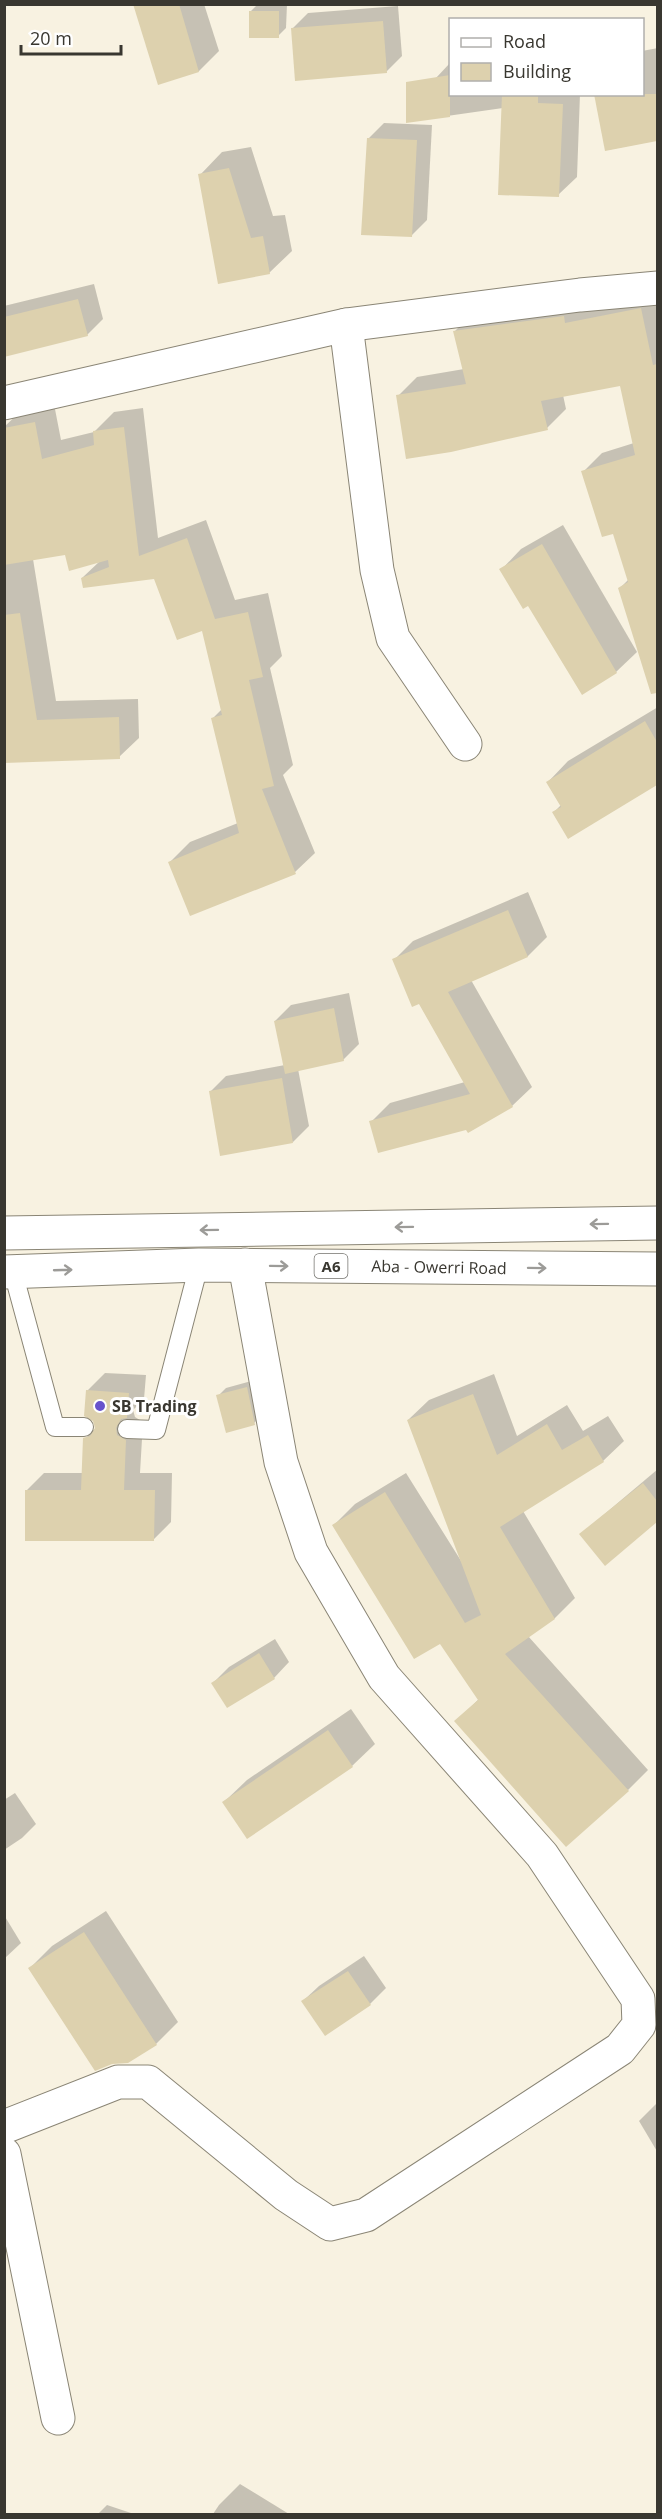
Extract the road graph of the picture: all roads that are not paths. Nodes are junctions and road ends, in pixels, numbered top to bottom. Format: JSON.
{"nodes":[{"id":1,"x":657,"y":288,"type":"edge"},
{"id":2,"x":346,"y":325,"type":"junction"},
{"id":3,"x":4,"y":403,"type":"edge"},
{"id":4,"x":465,"y":744,"type":"dead end"},
{"id":5,"x":657,"y":1223,"type":"edge"},
{"id":6,"x":4,"y":1233,"type":"edge"},
{"id":7,"x":198,"y":1265,"type":"junction"},
{"id":8,"x":245,"y":1265,"type":"junction"},
{"id":9,"x":657,"y":1269,"type":"edge"},
{"id":10,"x":9,"y":1272,"type":"edge"},
{"id":11,"x":84,"y":1427,"type":"dead end"},
{"id":12,"x":127,"y":1429,"type":"dead end"},
{"id":13,"x":4,"y":2127,"type":"edge"},
{"id":14,"x":4,"y":2154,"type":"edge"},
{"id":15,"x":58,"y":2418,"type":"dead end"}],
"edges":[{"from":1,"to":2,"type":"main road"},
{"from":2,"to":3,"type":"main road"},
{"from":2,"to":4,"type":"main road"},
{"from":5,"to":6,"type":"main road","one_way":true},
{"from":7,"to":8,"type":"main road","name":"Aba - Owerri Road","number":"A6"},
{"from":10,"to":7,"type":"main road","name":"Aba - Owerri Road","number":"A6","one_way":true},
{"from":7,"to":12,"type":"lane"},
{"from":8,"to":9,"type":"main road","name":"Aba - Owerri Road","number":"A6","one_way":true},
{"from":8,"to":13,"type":"main road"},
{"from":10,"to":11,"type":"lane"},
{"from":14,"to":15,"type":"main road"}]}
